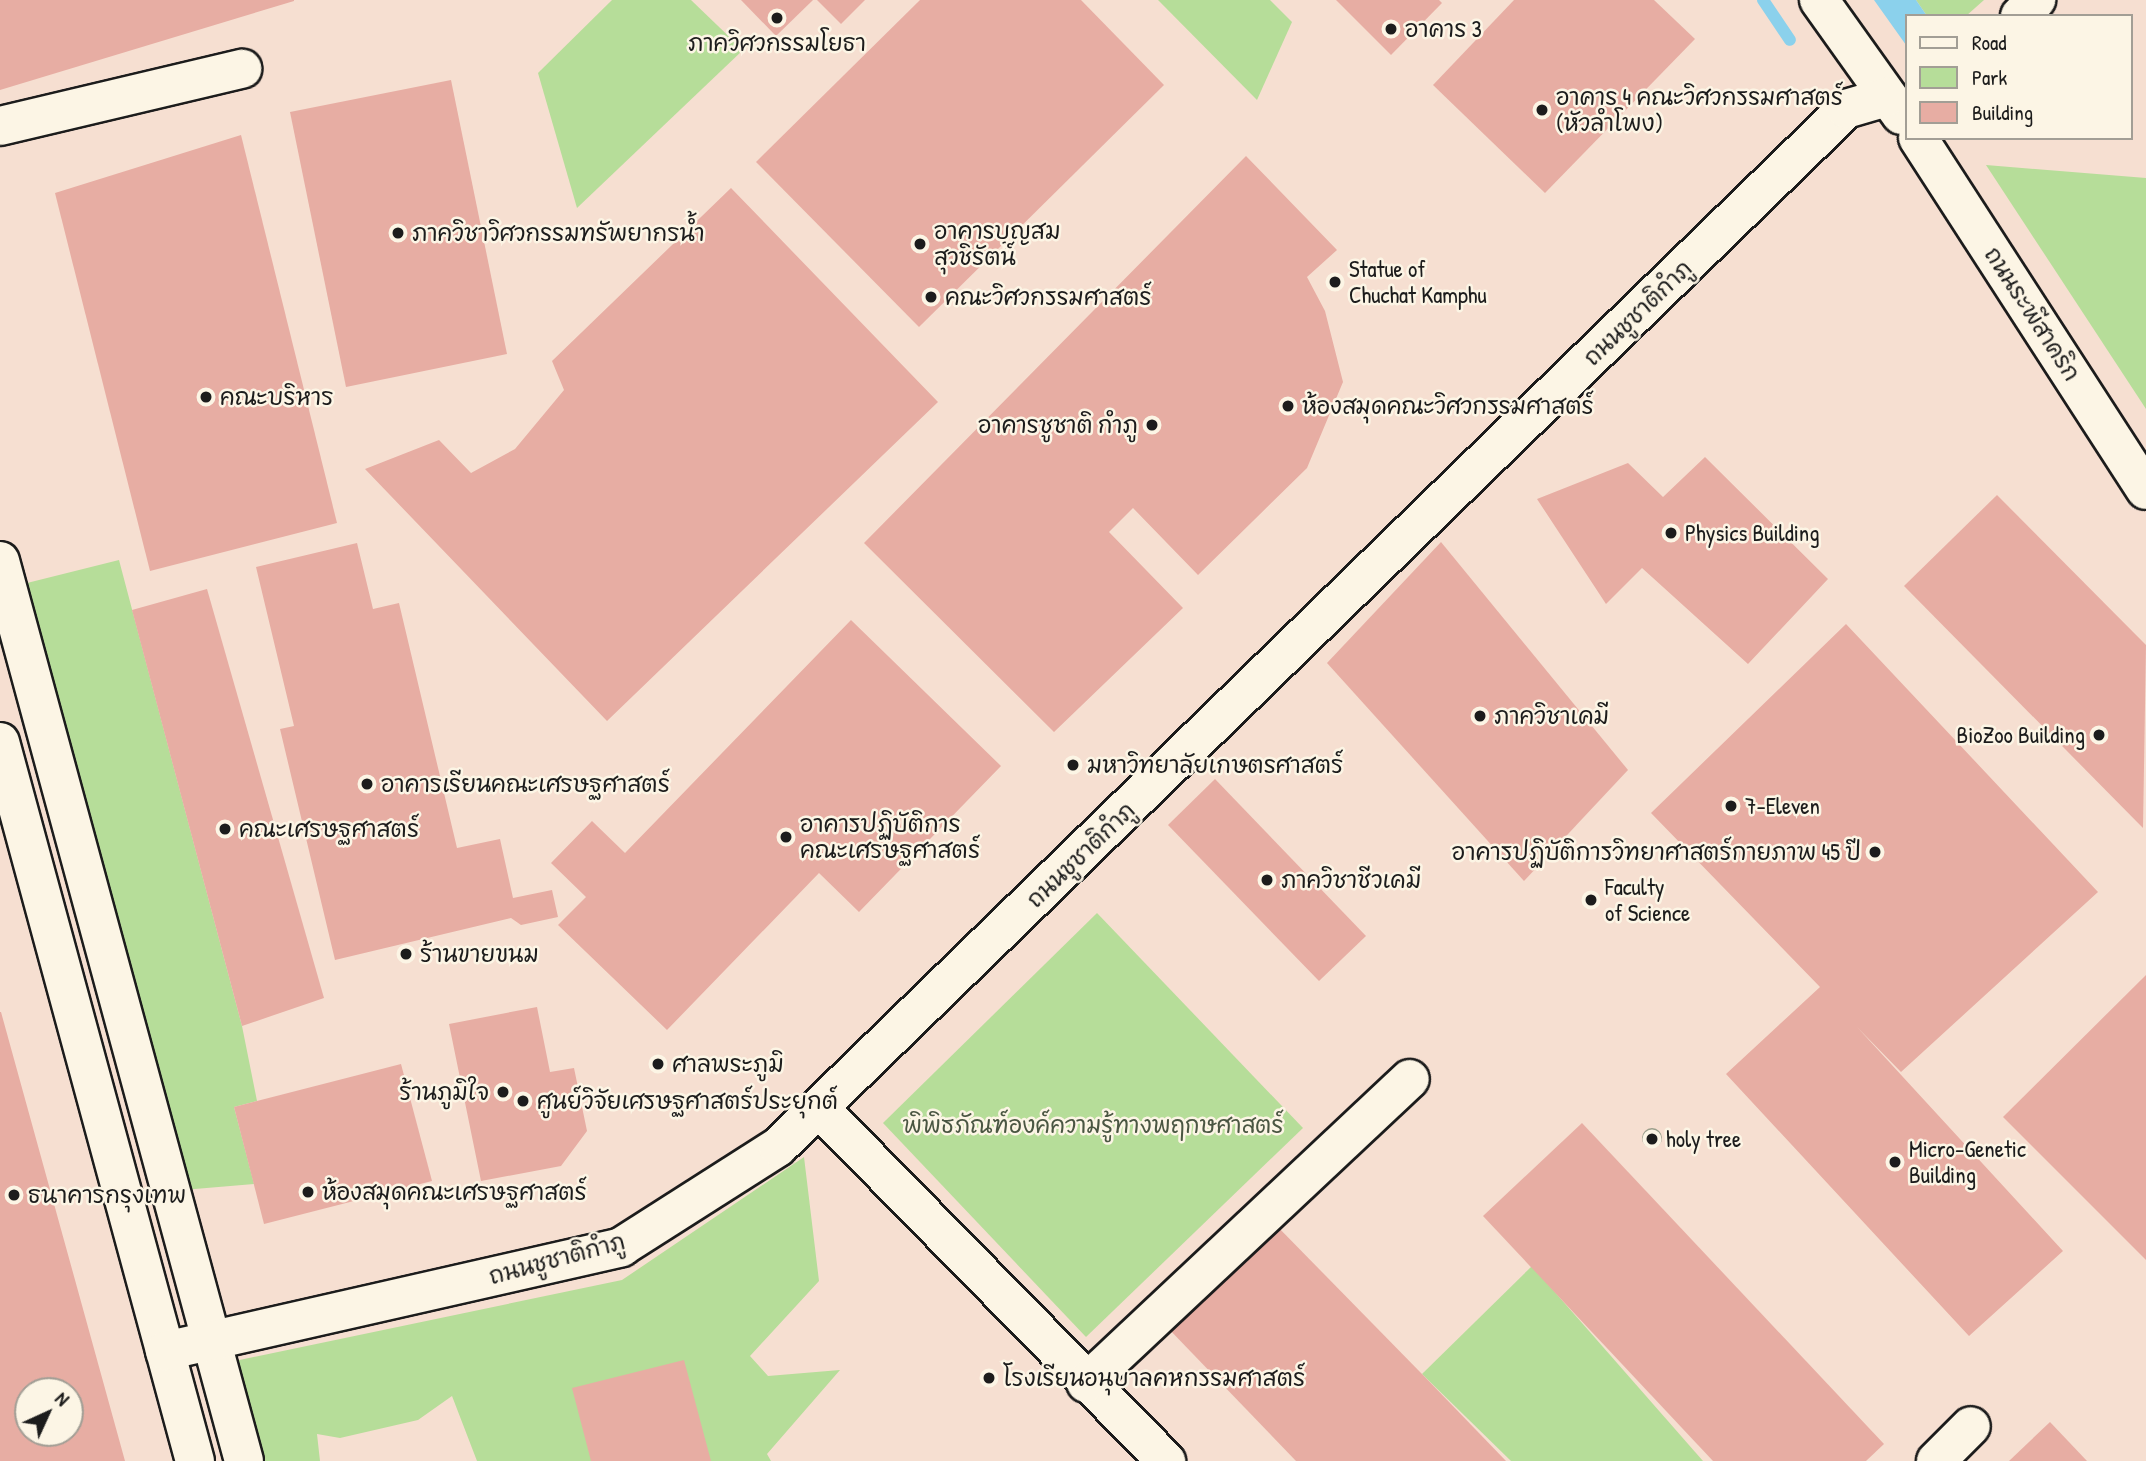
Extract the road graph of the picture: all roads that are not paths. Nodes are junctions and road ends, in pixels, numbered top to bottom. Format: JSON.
{"nodes":[{"id":1,"x":1819,"y":0,"type":"edge"},
{"id":2,"x":2036,"y":0,"type":"edge"},
{"id":3,"x":2022,"y":14,"type":"edge"},
{"id":4,"x":242,"y":69,"type":"dead end"},
{"id":5,"x":1897,"y":110,"type":"edge"},
{"id":6,"x":0,"y":126,"type":"edge"},
{"id":7,"x":1919,"y":140,"type":"edge"},
{"id":8,"x":2146,"y":490,"type":"edge"},
{"id":9,"x":0,"y":561,"type":"edge"},
{"id":10,"x":0,"y":742,"type":"edge"},
{"id":11,"x":1410,"y":1079,"type":"dead end"},
{"id":12,"x":820,"y":1109,"type":"junction"},
{"id":13,"x":211,"y":1339,"type":"junction"},
{"id":14,"x":165,"y":1351,"type":"junction"},
{"id":15,"x":1086,"y":1383,"type":"junction"},
{"id":16,"x":1971,"y":1426,"type":"dead end"},
{"id":17,"x":195,"y":1461,"type":"edge"},
{"id":18,"x":244,"y":1461,"type":"edge"},
{"id":19,"x":1166,"y":1461,"type":"edge"},
{"id":20,"x":1937,"y":1461,"type":"edge"}],
"edges":[{"from":1,"to":5,"type":"street"},
{"from":2,"to":3,"type":"street"},
{"from":4,"to":6,"type":"street"},
{"from":5,"to":12,"type":"street","name":"ถนนชูชาติกำภู"},
{"from":7,"to":8,"type":"street","name":"ถนนระพีสาคริก"},
{"from":9,"to":13,"type":"street"},
{"from":10,"to":14,"type":"street"},
{"from":11,"to":15,"type":"street"},
{"from":12,"to":13,"type":"street","name":"ถนนชูชาติกำภู"},
{"from":12,"to":15,"type":"street"},
{"from":13,"to":14,"type":"street","name":"ถนนชูชาติกำภู"},
{"from":13,"to":18,"type":"street"},
{"from":14,"to":17,"type":"street"},
{"from":15,"to":19,"type":"street"},
{"from":16,"to":20,"type":"street"}]}
